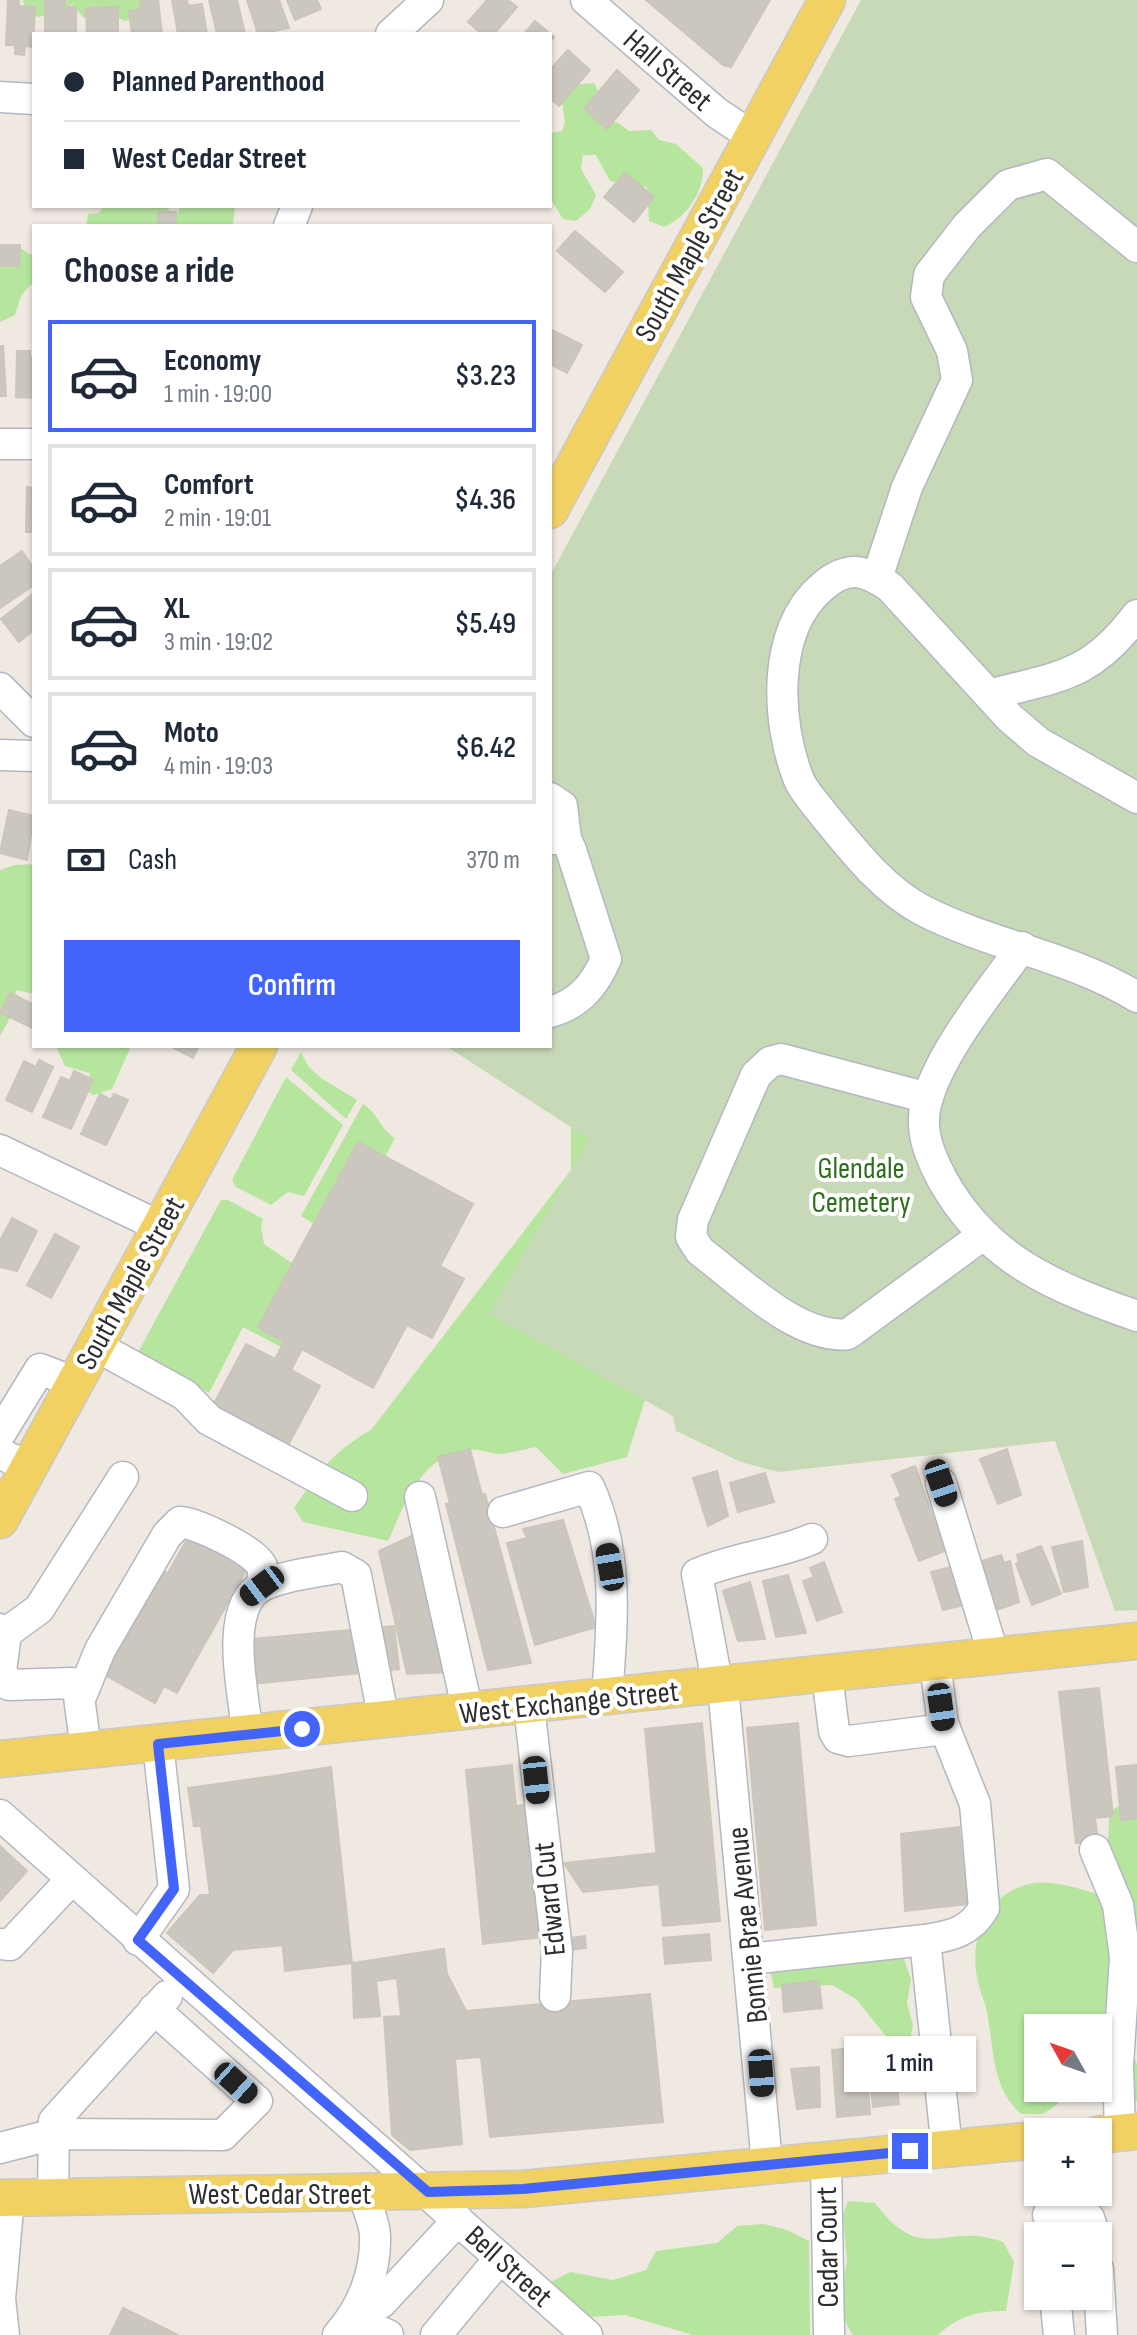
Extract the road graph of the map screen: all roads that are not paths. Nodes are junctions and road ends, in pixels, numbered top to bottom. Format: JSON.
{"nodes":[{"id":1,"x":428,"y":0,"type":"edge"},
{"id":2,"x":586,"y":0,"type":"edge"},
{"id":3,"x":827,"y":0,"type":"edge"},
{"id":4,"x":393,"y":32,"type":"edge"},
{"id":5,"x":0,"y":97,"type":"edge"},
{"id":6,"x":32,"y":99,"type":"edge"},
{"id":7,"x":753,"y":137,"type":"junction"},
{"id":8,"x":1137,"y":247,"type":"edge"},
{"id":9,"x":0,"y":444,"type":"edge"},
{"id":10,"x":32,"y":444,"type":"edge"},
{"id":11,"x":552,"y":506,"type":"edge"},
{"id":12,"x":877,"y":578,"type":"junction"},
{"id":13,"x":1137,"y":615,"type":"edge"},
{"id":14,"x":0,"y":688,"type":"edge"},
{"id":15,"x":989,"y":695,"type":"junction"},
{"id":16,"x":32,"y":720,"type":"edge"},
{"id":17,"x":0,"y":755,"type":"edge"},
{"id":18,"x":32,"y":756,"type":"edge"},
{"id":19,"x":1137,"y":798,"type":"edge"},
{"id":20,"x":552,"y":799,"type":"edge"},
{"id":21,"x":558,"y":839,"type":"edge"},
{"id":22,"x":1022,"y":947,"type":"junction"},
{"id":23,"x":1137,"y":997,"type":"edge"},
{"id":24,"x":552,"y":1011,"type":"edge"},
{"id":25,"x":258,"y":1048,"type":"edge"},
{"id":26,"x":928,"y":1098,"type":"junction"},
{"id":27,"x":0,"y":1150,"type":"edge"},
{"id":28,"x":161,"y":1227,"type":"junction"},
{"id":29,"x":983,"y":1235,"type":"junction"},
{"id":30,"x":1137,"y":1316,"type":"edge"},
{"id":31,"x":96,"y":1346,"type":"junction"},
{"id":32,"x":76,"y":1383,"type":"junction"},
{"id":33,"x":0,"y":1434,"type":"edge"},
{"id":34,"x":14,"y":1461,"type":"edge"},
{"id":35,"x":123,"y":1477,"type":"dead end"},
{"id":36,"x":941,"y":1483,"type":"dead end"},
{"id":37,"x":352,"y":1496,"type":"dead end"},
{"id":38,"x":420,"y":1497,"type":"dead end"},
{"id":39,"x":503,"y":1512,"type":"dead end"},
{"id":40,"x":0,"y":1520,"type":"edge"},
{"id":41,"x":812,"y":1539,"type":"dead end"},
{"id":42,"x":262,"y":1586,"type":"junction"},
{"id":43,"x":3,"y":1631,"type":"edge"},
{"id":44,"x":1137,"y":1641,"type":"edge"},
{"id":45,"x":994,"y":1656,"type":"junction"},
{"id":46,"x":935,"y":1663,"type":"junction"},
{"id":47,"x":827,"y":1675,"type":"junction"},
{"id":48,"x":721,"y":1687,"type":"junction"},
{"id":49,"x":82,"y":1694,"type":"junction"},
{"id":50,"x":607,"y":1698,"type":"junction"},
{"id":51,"x":529,"y":1706,"type":"junction"},
{"id":52,"x":468,"y":1712,"type":"junction"},
{"id":53,"x":384,"y":1721,"type":"junction"},
{"id":54,"x":945,"y":1729,"type":"junction"},
{"id":55,"x":248,"y":1735,"type":"junction"},
{"id":56,"x":158,"y":1744,"type":"junction"},
{"id":57,"x":86,"y":1750,"type":"junction"},
{"id":58,"x":0,"y":1759,"type":"edge"},
{"id":59,"x":0,"y":1815,"type":"edge"},
{"id":60,"x":1095,"y":1850,"type":"dead end"},
{"id":61,"x":70,"y":1881,"type":"junction"},
{"id":62,"x":138,"y":1940,"type":"junction"},
{"id":63,"x":925,"y":1940,"type":"junction"},
{"id":64,"x":0,"y":1944,"type":"edge"},
{"id":65,"x":750,"y":1959,"type":"junction"},
{"id":66,"x":182,"y":1980,"type":"junction"},
{"id":67,"x":555,"y":1996,"type":"dead end"},
{"id":68,"x":154,"y":2009,"type":"junction"},
{"id":69,"x":1118,"y":2133,"type":"edge"},
{"id":70,"x":54,"y":2134,"type":"junction"},
{"id":71,"x":1024,"y":2141,"type":"edge"},
{"id":72,"x":0,"y":2148,"type":"edge"},
{"id":73,"x":947,"y":2149,"type":"junction"},
{"id":74,"x":826,"y":2160,"type":"junction"},
{"id":75,"x":767,"y":2164,"type":"junction"},
{"id":76,"x":428,"y":2192,"type":"junction"},
{"id":77,"x":363,"y":2193,"type":"junction"},
{"id":78,"x":53,"y":2197,"type":"junction"},
{"id":79,"x":4,"y":2198,"type":"edge"},
{"id":80,"x":1048,"y":2214,"type":"edge"},
{"id":81,"x":458,"y":2220,"type":"junction"},
{"id":82,"x":1090,"y":2222,"type":"edge"},
{"id":83,"x":500,"y":2258,"type":"junction"},
{"id":84,"x":1056,"y":2310,"type":"edge"},
{"id":85,"x":1100,"y":2310,"type":"edge"},
{"id":86,"x":345,"y":2327,"type":"edge"},
{"id":87,"x":4,"y":2335,"type":"edge"},
{"id":88,"x":388,"y":2335,"type":"edge"},
{"id":89,"x":436,"y":2335,"type":"edge"},
{"id":90,"x":587,"y":2335,"type":"edge"},
{"id":91,"x":829,"y":2335,"type":"edge"},
{"id":92,"x":1059,"y":2335,"type":"edge"},
{"id":93,"x":1102,"y":2335,"type":"edge"}],
"edges":[{"from":1,"to":4,"type":"street"},
{"from":2,"to":7,"type":"street","name":"Hall Street"},
{"from":3,"to":7,"type":"main road","name":"South Maple Street"},
{"from":5,"to":6,"type":"street"},
{"from":7,"to":11,"type":"main road","name":"South Maple Street"},
{"from":8,"to":12,"type":"street"},
{"from":9,"to":10,"type":"street"},
{"from":12,"to":15,"type":"street"},
{"from":12,"to":22,"type":"street"},
{"from":13,"to":15,"type":"street"},
{"from":14,"to":16,"type":"street"},
{"from":15,"to":19,"type":"street"},
{"from":17,"to":18,"type":"street"},
{"from":20,"to":21,"type":"street"},
{"from":21,"to":24,"type":"street"},
{"from":22,"to":23,"type":"street"},
{"from":22,"to":26,"type":"street"},
{"from":25,"to":28,"type":"main road","name":"South Maple Street"},
{"from":26,"to":29,"type":"street"},
{"from":26,"to":29,"type":"street"},
{"from":27,"to":28,"type":"street"},
{"from":28,"to":31,"type":"main road","name":"South Maple Street"},
{"from":29,"to":30,"type":"street"},
{"from":31,"to":32,"type":"main road","name":"South Maple Street"},
{"from":31,"to":37,"type":"street"},
{"from":32,"to":33,"type":"street"},
{"from":32,"to":34,"type":"main road","name":"South Maple Street"},
{"from":34,"to":40,"type":"main road","name":"South Maple Street"},
{"from":35,"to":43,"type":"street"},
{"from":36,"to":45,"type":"street"},
{"from":38,"to":52,"type":"street"},
{"from":39,"to":50,"type":"street"},
{"from":41,"to":48,"type":"street","name":"Bonnie Brae Avenue"},
{"from":42,"to":49,"type":"street"},
{"from":42,"to":53,"type":"street"},
{"from":42,"to":55,"type":"street"},
{"from":43,"to":49,"type":"street"},
{"from":44,"to":45,"type":"main road","name":"West Exchange Street"},
{"from":45,"to":46,"type":"main road","name":"West Exchange Street"},
{"from":46,"to":47,"type":"main road","name":"West Exchange Street"},
{"from":46,"to":54,"type":"street"},
{"from":47,"to":48,"type":"main road","name":"West Exchange Street"},
{"from":47,"to":54,"type":"street"},
{"from":48,"to":50,"type":"main road","name":"West Exchange Street"},
{"from":48,"to":65,"type":"street","name":"Bonnie Brae Avenue"},
{"from":49,"to":57,"type":"street"},
{"from":50,"to":51,"type":"main road","name":"West Exchange Street"},
{"from":51,"to":52,"type":"main road","name":"West Exchange Street"},
{"from":51,"to":67,"type":"street","name":"Edward Cut"},
{"from":52,"to":53,"type":"main road","name":"West Exchange Street"},
{"from":53,"to":55,"type":"main road","name":"West Exchange Street"},
{"from":54,"to":63,"type":"street"},
{"from":55,"to":56,"type":"main road","name":"West Exchange Street"},
{"from":56,"to":57,"type":"main road","name":"West Exchange Street"},
{"from":56,"to":62,"type":"street"},
{"from":57,"to":58,"type":"main road","name":"West Exchange Street"},
{"from":59,"to":61,"type":"street","name":"Bell Street"},
{"from":60,"to":69,"type":"street"},
{"from":61,"to":62,"type":"street","name":"Bell Street"},
{"from":61,"to":64,"type":"street"},
{"from":62,"to":66,"type":"street","name":"Bell Street"},
{"from":63,"to":65,"type":"street"},
{"from":63,"to":73,"type":"street"},
{"from":65,"to":75,"type":"street","name":"Bonnie Brae Avenue"},
{"from":66,"to":68,"type":"street"},
{"from":66,"to":76,"type":"street","name":"Bell Street"},
{"from":68,"to":70,"type":"street"},
{"from":68,"to":70,"type":"street"},
{"from":70,"to":72,"type":"street"},
{"from":70,"to":78,"type":"street"},
{"from":71,"to":73,"type":"main road","name":"West Cedar Street"},
{"from":73,"to":74,"type":"main road","name":"West Cedar Street"},
{"from":74,"to":75,"type":"main road","name":"West Cedar Street"},
{"from":74,"to":91,"type":"street","name":"Cedar Court"},
{"from":75,"to":76,"type":"main road","name":"West Cedar Street"},
{"from":76,"to":77,"type":"main road","name":"West Cedar Street"},
{"from":76,"to":81,"type":"street","name":"Bell Street"},
{"from":77,"to":78,"type":"main road","name":"West Cedar Street"},
{"from":77,"to":86,"type":"street"},
{"from":78,"to":79,"type":"main road","name":"West Cedar Street"},
{"from":79,"to":87,"type":"street"},
{"from":80,"to":82,"type":"street"},
{"from":81,"to":83,"type":"street","name":"Bell Street"},
{"from":81,"to":86,"type":"street"},
{"from":83,"to":89,"type":"street"},
{"from":83,"to":90,"type":"street","name":"Bell Street"},
{"from":84,"to":92,"type":"street"},
{"from":85,"to":93,"type":"street"},
{"from":86,"to":88,"type":"street"}]}
